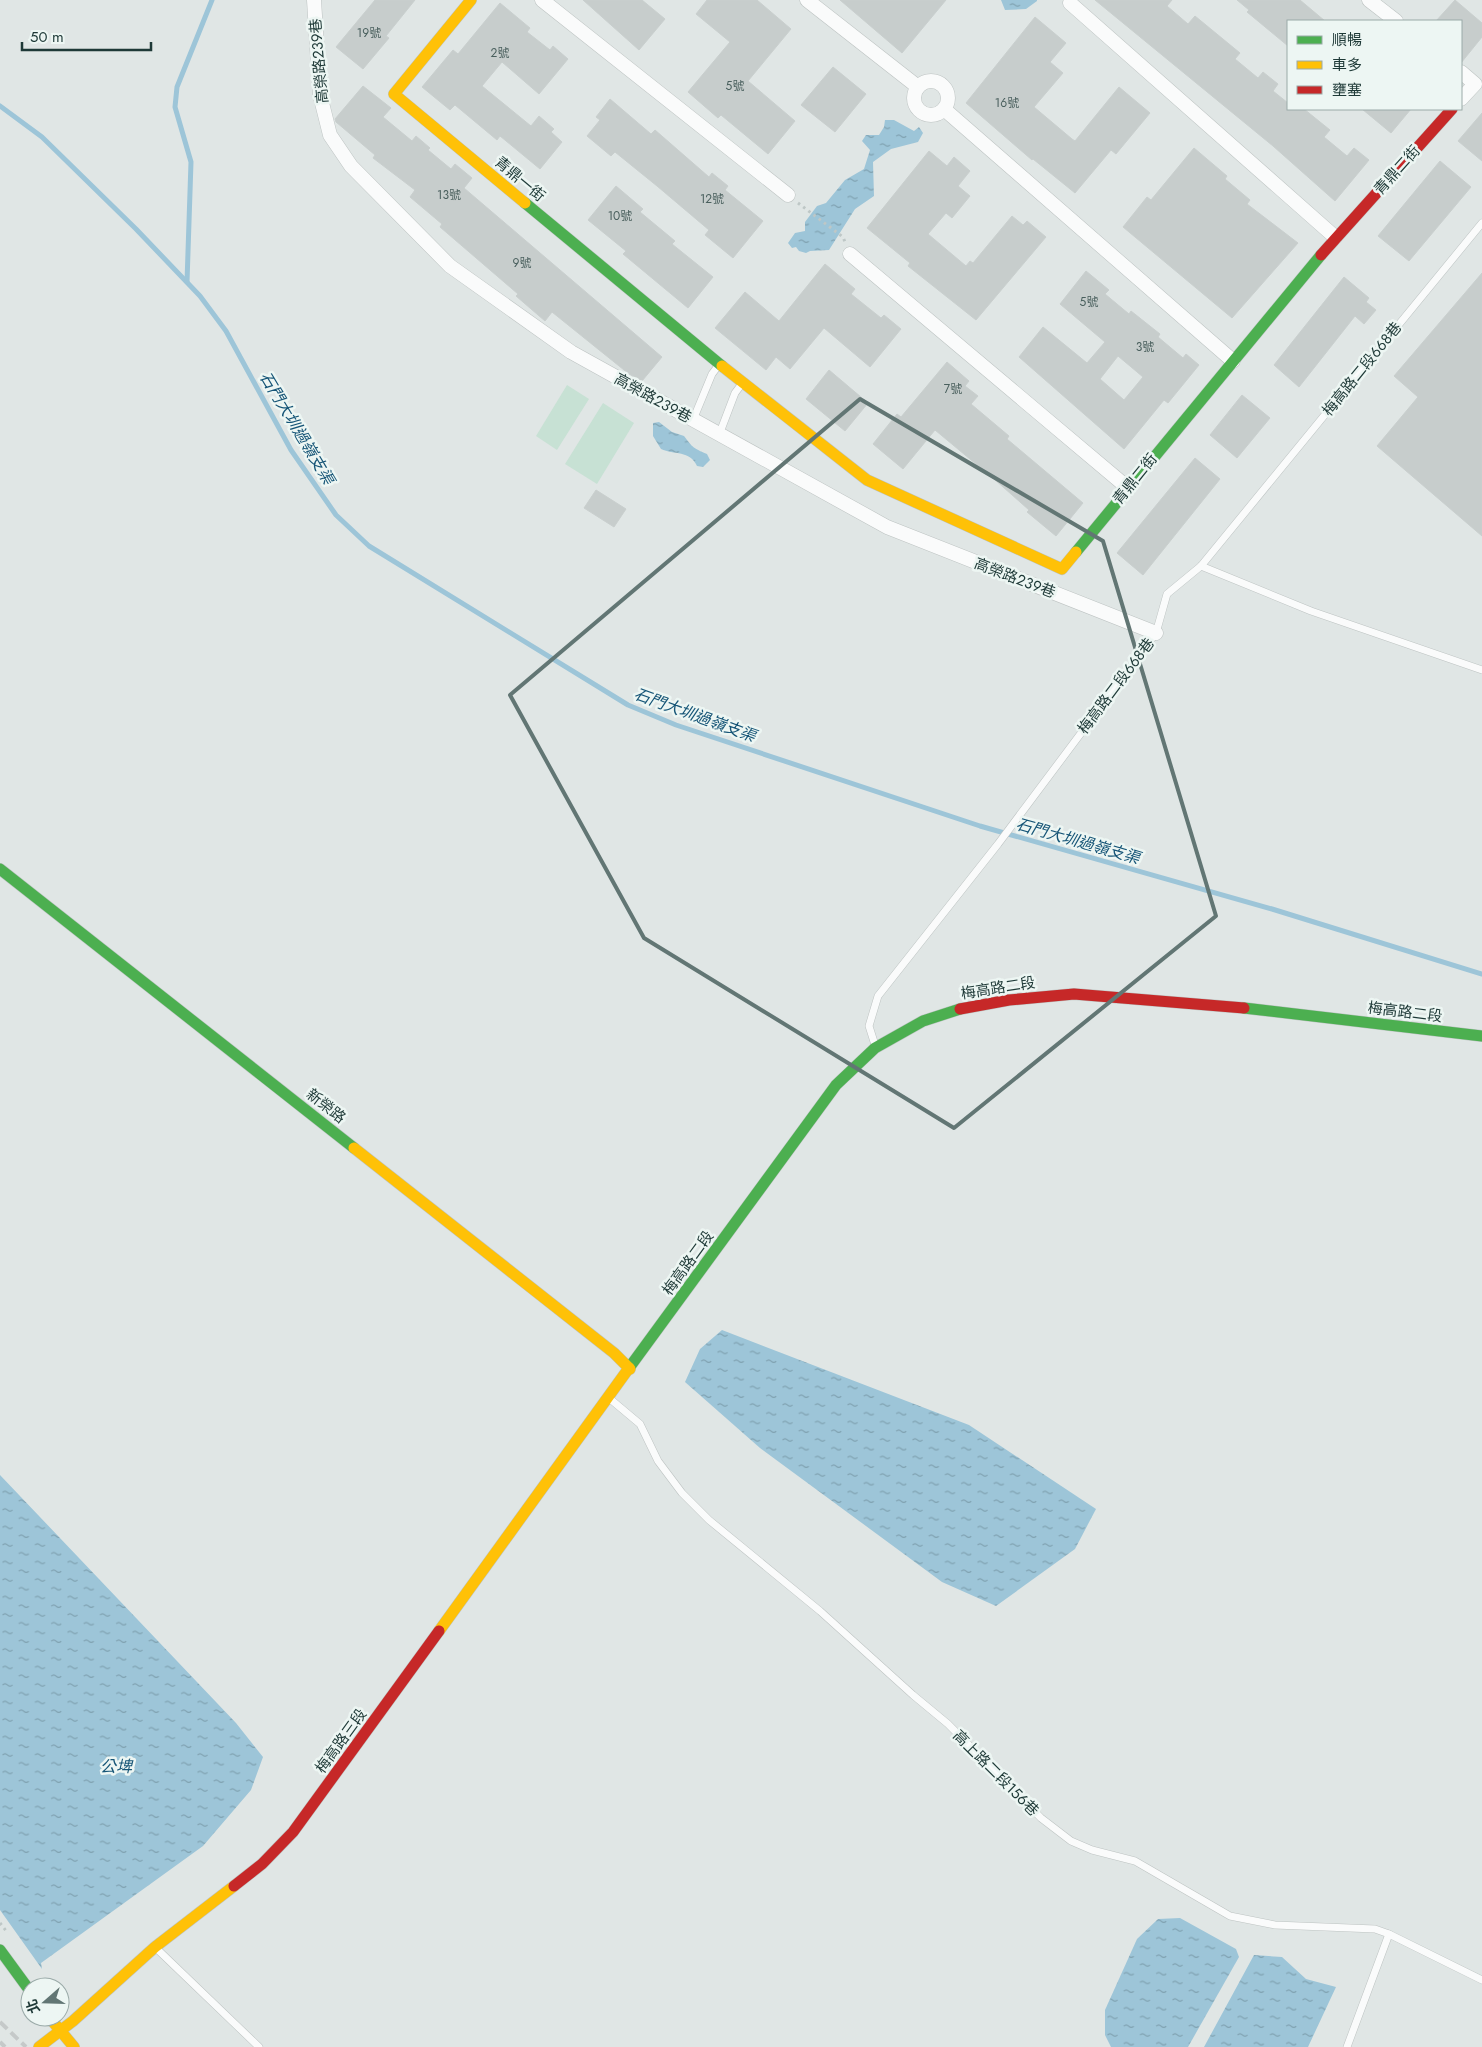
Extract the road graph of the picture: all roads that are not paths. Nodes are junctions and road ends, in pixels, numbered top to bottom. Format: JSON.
{"nodes":[{"id":1,"x":314,"y":0,"type":"edge"},
{"id":2,"x":471,"y":0,"type":"edge"},
{"id":3,"x":542,"y":0,"type":"edge"},
{"id":4,"x":807,"y":0,"type":"edge"},
{"id":5,"x":1369,"y":0,"type":"edge"},
{"id":6,"x":1070,"y":3,"type":"dead end"},
{"id":7,"x":1395,"y":20,"type":"edge"},
{"id":8,"x":1462,"y":72,"type":"edge"},
{"id":9,"x":1479,"y":79,"type":"edge"},
{"id":10,"x":918,"y":87,"type":"junction"},
{"id":11,"x":1462,"y":99,"type":"edge"},
{"id":12,"x":944,"y":109,"type":"junction"},
{"id":13,"x":1451,"y":110,"type":"edge"},
{"id":14,"x":788,"y":196,"type":"dead end"},
{"id":15,"x":1482,"y":223,"type":"edge"},
{"id":16,"x":1335,"y":237,"type":"junction"},
{"id":17,"x":850,"y":254,"type":"dead end"},
{"id":18,"x":1233,"y":361,"type":"junction"},
{"id":19,"x":720,"y":364,"type":"junction"},
{"id":20,"x":743,"y":383,"type":"junction"},
{"id":21,"x":693,"y":420,"type":"junction"},
{"id":22,"x":719,"y":434,"type":"junction"},
{"id":23,"x":1128,"y":488,"type":"junction"},
{"id":24,"x":1201,"y":566,"type":"junction"},
{"id":25,"x":1156,"y":633,"type":"junction"},
{"id":26,"x":1482,"y":670,"type":"edge"},
{"id":27,"x":0,"y":870,"type":"edge"},
{"id":28,"x":1482,"y":1036,"type":"edge"},
{"id":29,"x":875,"y":1048,"type":"junction"},
{"id":30,"x":630,"y":1369,"type":"junction"},
{"id":31,"x":609,"y":1398,"type":"junction"},
{"id":32,"x":1389,"y":1934,"type":"junction"},
{"id":33,"x":155,"y":1947,"type":"junction"},
{"id":34,"x":0,"y":1950,"type":"edge"},
{"id":35,"x":20,"y":1977,"type":"edge"},
{"id":36,"x":1482,"y":1980,"type":"edge"},
{"id":37,"x":56,"y":2027,"type":"edge"},
{"id":38,"x":59,"y":2031,"type":"junction"},
{"id":39,"x":39,"y":2047,"type":"edge"},
{"id":40,"x":74,"y":2047,"type":"edge"},
{"id":41,"x":259,"y":2047,"type":"edge"},
{"id":42,"x":1347,"y":2047,"type":"edge"}],
"edges":[{"from":1,"to":21,"type":"street","name":"高榮路239巷"},
{"from":2,"to":19,"type":"street","name":"青鼎一街"},
{"from":3,"to":14,"type":"street"},
{"from":4,"to":10,"type":"street"},
{"from":5,"to":7,"type":"street"},
{"from":6,"to":16,"type":"street"},
{"from":8,"to":9,"type":"street"},
{"from":9,"to":11,"type":"street"},
{"from":10,"to":12,"type":"street"},
{"from":10,"to":12,"type":"street"},
{"from":12,"to":18,"type":"street"},
{"from":13,"to":16,"type":"street","name":"青鼎二街"},
{"from":15,"to":24,"type":"lane","name":"梅高路二段668巷"},
{"from":16,"to":18,"type":"street","name":"青鼎二街"},
{"from":17,"to":23,"type":"street"},
{"from":18,"to":23,"type":"street","name":"青鼎二街"},
{"from":19,"to":20,"type":"street"},
{"from":19,"to":21,"type":"lane"},
{"from":20,"to":22,"type":"lane"},
{"from":20,"to":23,"type":"street","name":"青鼎二街"},
{"from":21,"to":22,"type":"street","name":"高榮路239巷"},
{"from":22,"to":25,"type":"street","name":"高榮路239巷"},
{"from":24,"to":25,"type":"lane","name":"梅高路二段668巷"},
{"from":24,"to":26,"type":"lane"},
{"from":25,"to":29,"type":"lane","name":"梅高路二段668巷"},
{"from":27,"to":30,"type":"street","name":"新榮路"},
{"from":28,"to":29,"type":"street","name":"梅高路二段"},
{"from":29,"to":30,"type":"street","name":"梅高路二段"},
{"from":30,"to":31,"type":"street","name":"梅高路二段"},
{"from":31,"to":32,"type":"lane","name":"高上路二段156巷"},
{"from":31,"to":33,"type":"street","name":"梅高路三段"},
{"from":32,"to":36,"type":"lane","name":"高上路二段156巷"},
{"from":32,"to":42,"type":"lane"},
{"from":33,"to":38,"type":"street","name":"梅高路三段"},
{"from":33,"to":41,"type":"lane"},
{"from":34,"to":35,"type":"street"},
{"from":37,"to":38,"type":"street"},
{"from":38,"to":39,"type":"street","name":"梅高路三段"},
{"from":38,"to":40,"type":"street"}]}
